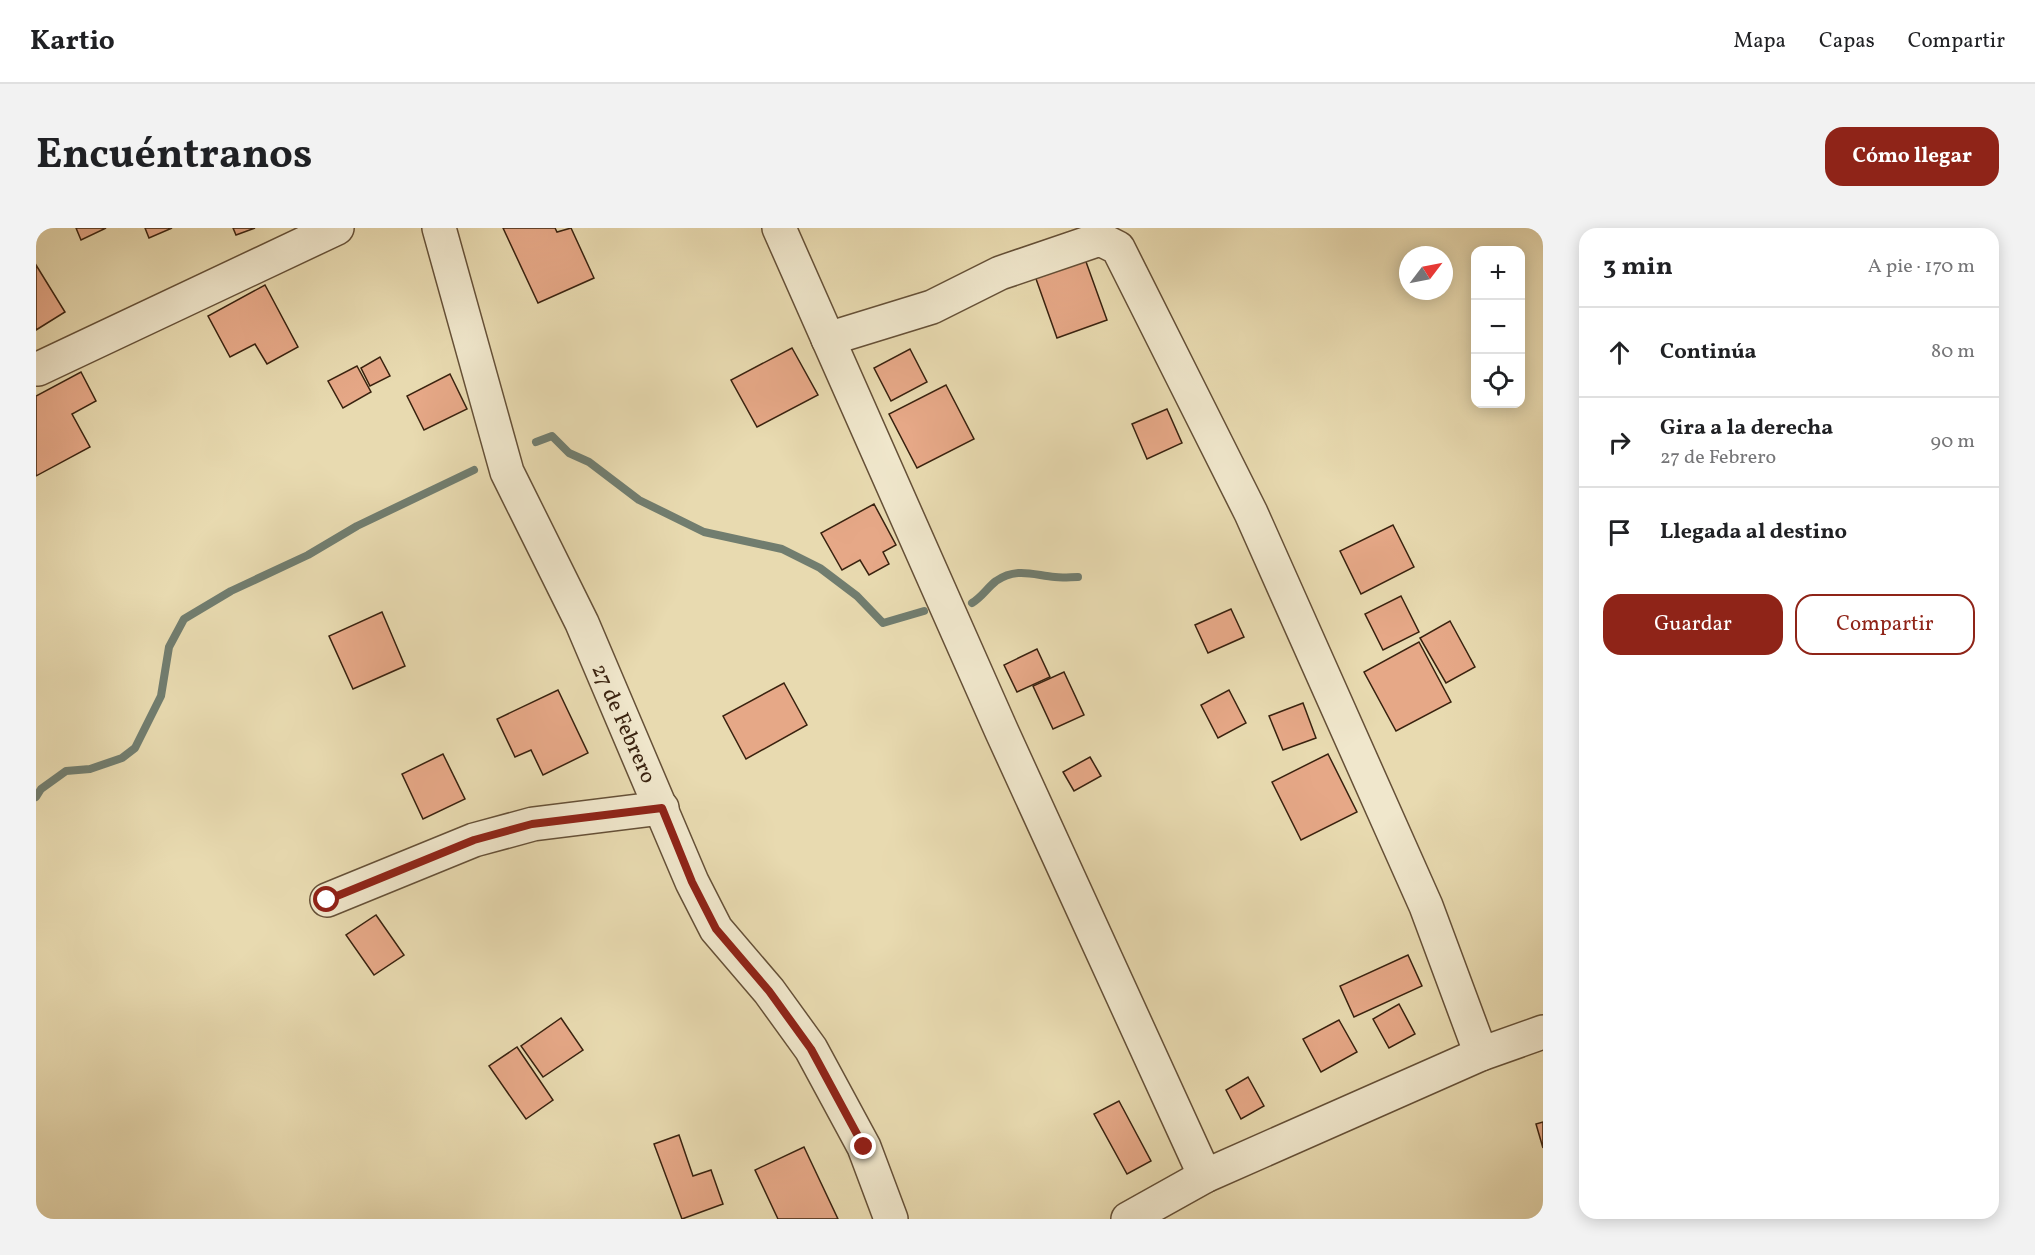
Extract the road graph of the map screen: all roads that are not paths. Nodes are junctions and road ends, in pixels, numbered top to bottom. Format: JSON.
{"nodes":[{"id":1,"x":338,"y":228,"type":"edge"},
{"id":2,"x":439,"y":228,"type":"edge"},
{"id":3,"x":779,"y":228,"type":"edge"},
{"id":4,"x":828,"y":339,"type":"junction"},
{"id":5,"x":38,"y":369,"type":"dead end"},
{"id":6,"x":662,"y":808,"type":"junction"},
{"id":7,"x":327,"y":900,"type":"dead end"},
{"id":8,"x":1543,"y":1032,"type":"edge"},
{"id":9,"x":1481,"y":1054,"type":"junction"},
{"id":10,"x":1205,"y":1176,"type":"junction"},
{"id":11,"x":891,"y":1219,"type":"edge"},
{"id":12,"x":1128,"y":1219,"type":"edge"}],
"edges":[{"from":1,"to":5,"type":"street"},
{"from":2,"to":6,"type":"street","name":"27 de Febrero"},
{"from":3,"to":4,"type":"street"},
{"from":4,"to":9,"type":"street"},
{"from":4,"to":10,"type":"street"},
{"from":6,"to":7,"type":"street"},
{"from":6,"to":11,"type":"street","name":"27 de Febrero"},
{"from":8,"to":9,"type":"street"},
{"from":9,"to":10,"type":"street"},
{"from":10,"to":12,"type":"street"}]}
